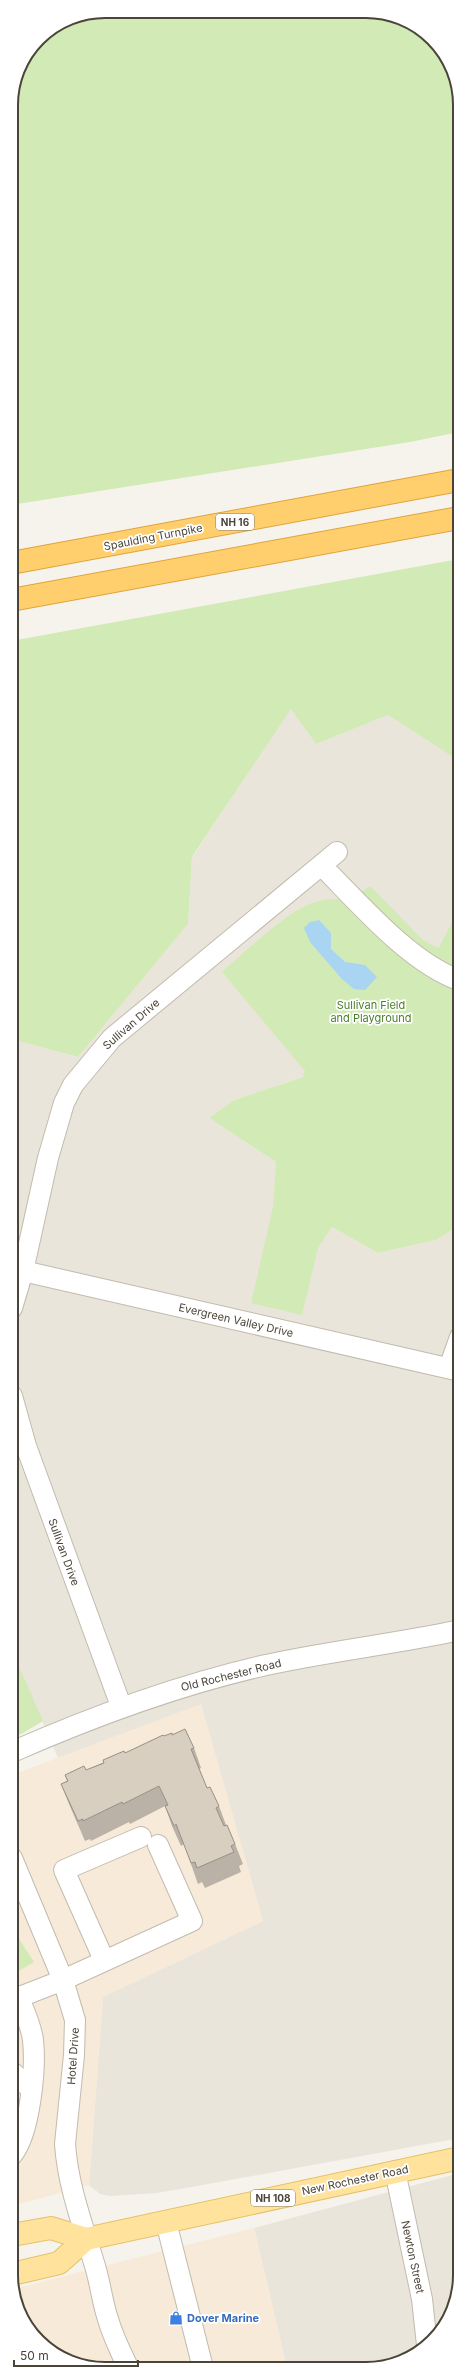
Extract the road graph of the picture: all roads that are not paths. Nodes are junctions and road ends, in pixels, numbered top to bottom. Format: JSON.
{"nodes":[{"id":1,"x":453,"y":481,"type":"edge"},
{"id":2,"x":453,"y":519,"type":"edge"},
{"id":3,"x":18,"y":562,"type":"edge"},
{"id":4,"x":18,"y":599,"type":"edge"},
{"id":5,"x":337,"y":852,"type":"dead end"},
{"id":6,"x":322,"y":866,"type":"junction"},
{"id":7,"x":453,"y":976,"type":"edge"},
{"id":8,"x":23,"y":1271,"type":"junction"},
{"id":9,"x":18,"y":1288,"type":"edge"},
{"id":10,"x":453,"y":1369,"type":"edge"},
{"id":11,"x":18,"y":1417,"type":"edge"},
{"id":12,"x":453,"y":1631,"type":"edge"},
{"id":13,"x":121,"y":1706,"type":"junction"},
{"id":14,"x":18,"y":1749,"type":"edge"},
{"id":15,"x":18,"y":1872,"type":"edge"},
{"id":16,"x":104,"y":1960,"type":"junction"},
{"id":17,"x":63,"y":1980,"type":"junction"},
{"id":18,"x":18,"y":1997,"type":"edge"},
{"id":19,"x":18,"y":2005,"type":"edge"},
{"id":20,"x":18,"y":2077,"type":"edge"},
{"id":21,"x":31,"y":2089,"type":"junction"},
{"id":22,"x":18,"y":2144,"type":"edge"},
{"id":23,"x":453,"y":2159,"type":"edge"},
{"id":24,"x":395,"y":2171,"type":"junction"},
{"id":25,"x":166,"y":2222,"type":"junction"},
{"id":26,"x":18,"y":2234,"type":"edge"},
{"id":27,"x":86,"y":2240,"type":"junction"},
{"id":28,"x":18,"y":2273,"type":"edge"},
{"id":29,"x":426,"y":2337,"type":"edge"},
{"id":30,"x":126,"y":2362,"type":"edge"},
{"id":31,"x":201,"y":2362,"type":"edge"}],
"edges":[{"from":1,"to":3,"type":"highway","name":"Spaulding Turnpike","number":"NH 16"},
{"from":2,"to":4,"type":"highway"},
{"from":5,"to":6,"type":"street","name":"Sullivan Drive"},
{"from":6,"to":7,"type":"street"},
{"from":6,"to":8,"type":"street","name":"Sullivan Drive"},
{"from":8,"to":9,"type":"street","name":"Sullivan Drive"},
{"from":8,"to":10,"type":"street","name":"Evergreen Valley Drive"},
{"from":11,"to":13,"type":"street","name":"Sullivan Drive"},
{"from":12,"to":13,"type":"street","name":"Old Rochester Road"},
{"from":13,"to":14,"type":"street","name":"Old Rochester Road"},
{"from":15,"to":17,"type":"street","name":"Hotel Drive"},
{"from":16,"to":16,"type":"street"},
{"from":16,"to":17,"type":"street"},
{"from":17,"to":18,"type":"street"},
{"from":17,"to":27,"type":"street","name":"Hotel Drive"},
{"from":19,"to":21,"type":"street"},
{"from":20,"to":21,"type":"street"},
{"from":21,"to":22,"type":"street"},
{"from":23,"to":24,"type":"main road","name":"New Rochester Road","number":"NH 108"},
{"from":24,"to":25,"type":"main road","name":"New Rochester Road","number":"NH 108"},
{"from":24,"to":29,"type":"street","name":"Newton Street"},
{"from":25,"to":27,"type":"main road","name":"New Rochester Road","number":"NH 108"},
{"from":25,"to":31,"type":"street"},
{"from":26,"to":27,"type":"main road"},
{"from":27,"to":28,"type":"main road","name":"New Rochester Road","number":"NH 108"},
{"from":27,"to":30,"type":"street","name":"Hotel Drive"}]}
